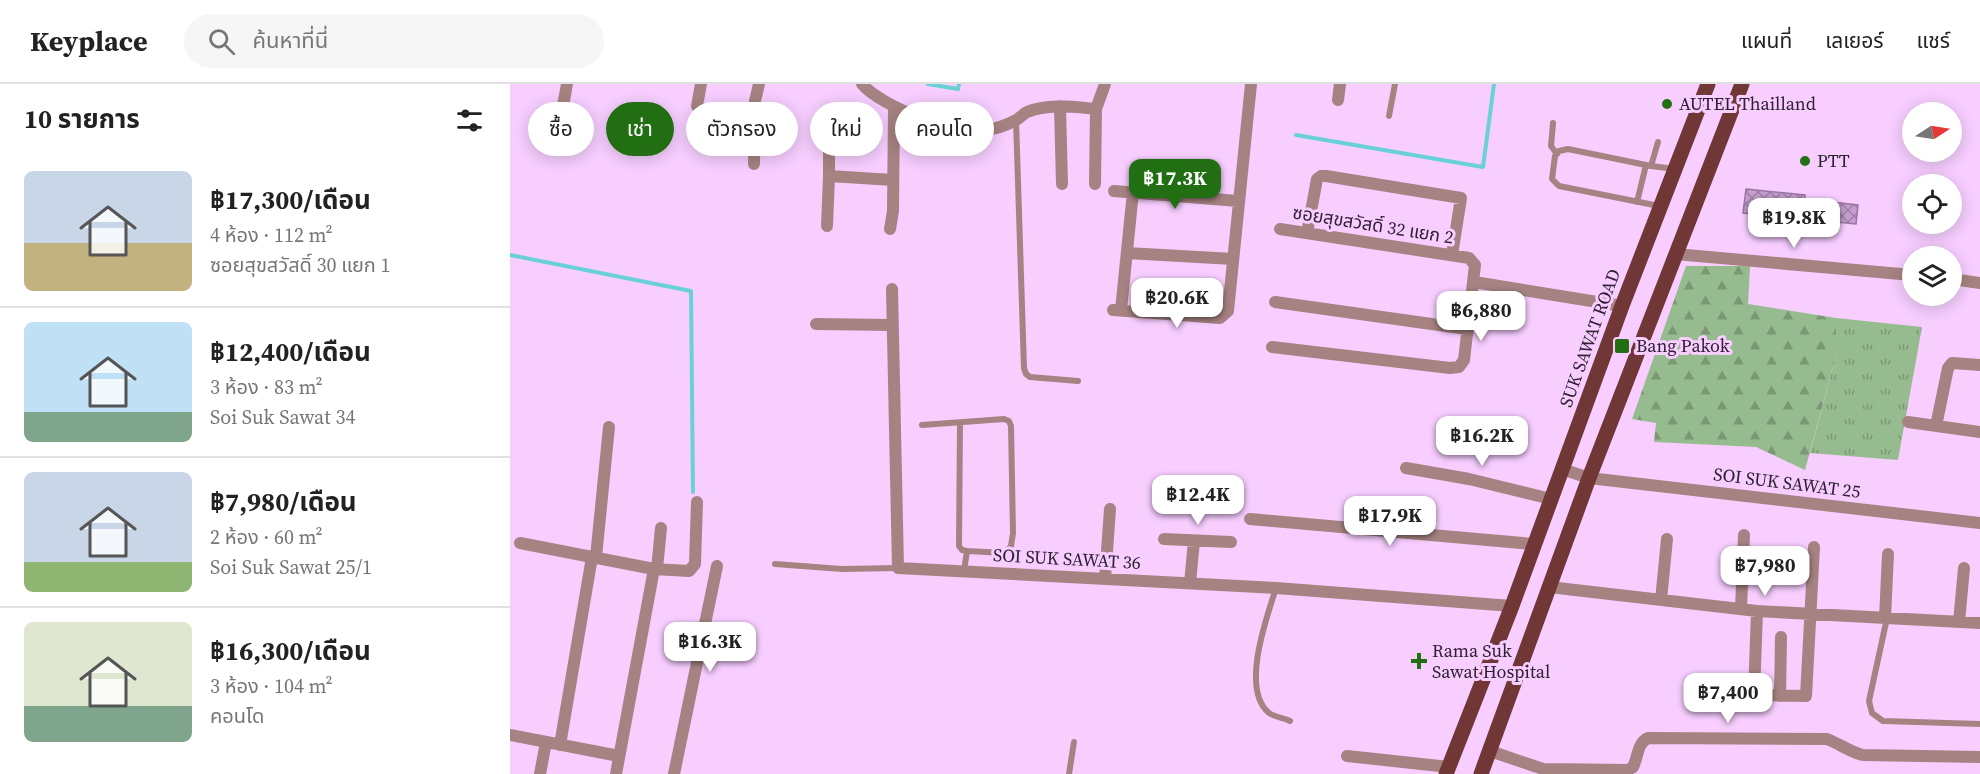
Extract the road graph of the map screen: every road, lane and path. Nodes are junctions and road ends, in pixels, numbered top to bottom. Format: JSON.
{"nodes":[{"id":1,"x":567,"y":84,"type":"edge"},
{"id":2,"x":701,"y":84,"type":"edge"},
{"id":3,"x":759,"y":84,"type":"edge"},
{"id":4,"x":862,"y":84,"type":"edge"},
{"id":5,"x":1105,"y":84,"type":"edge"},
{"id":6,"x":1251,"y":84,"type":"edge"},
{"id":7,"x":1340,"y":84,"type":"edge"},
{"id":8,"x":1395,"y":84,"type":"edge"},
{"id":9,"x":1708,"y":84,"type":"edge"},
{"id":10,"x":1742,"y":84,"type":"edge"},
{"id":11,"x":1338,"y":100,"type":"dead end"},
{"id":12,"x":564,"y":102,"type":"edge"},
{"id":13,"x":698,"y":102,"type":"edge"},
{"id":14,"x":894,"y":107,"type":"junction"},
{"id":15,"x":1060,"y":107,"type":"junction"},
{"id":16,"x":1096,"y":109,"type":"junction"},
{"id":17,"x":1389,"y":116,"type":"dead end"},
{"id":18,"x":1016,"y":120,"type":"junction"},
{"id":19,"x":1553,"y":123,"type":"dead end"},
{"id":20,"x":1658,"y":142,"type":"dead end"},
{"id":21,"x":1557,"y":154,"type":"junction"},
{"id":22,"x":829,"y":156,"type":"edge"},
{"id":23,"x":754,"y":164,"type":"dead end"},
{"id":24,"x":1648,"y":166,"type":"junction"},
{"id":25,"x":1676,"y":169,"type":"junction"},
{"id":26,"x":829,"y":176,"type":"junction"},
{"id":27,"x":893,"y":180,"type":"junction"},
{"id":28,"x":1062,"y":184,"type":"dead end"},
{"id":29,"x":1095,"y":184,"type":"dead end"},
{"id":30,"x":1114,"y":191,"type":"dead end"},
{"id":31,"x":1133,"y":192,"type":"junction"},
{"id":32,"x":1238,"y":201,"type":"junction"},
{"id":33,"x":1637,"y":202,"type":"junction"},
{"id":34,"x":1660,"y":206,"type":"junction"},
{"id":35,"x":827,"y":226,"type":"dead end"},
{"id":36,"x":890,"y":229,"type":"dead end"},
{"id":37,"x":1280,"y":229,"type":"dead end"},
{"id":38,"x":1307,"y":233,"type":"junction"},
{"id":39,"x":1127,"y":253,"type":"junction"},
{"id":40,"x":1675,"y":254,"type":"junction"},
{"id":41,"x":1452,"y":255,"type":"junction"},
{"id":42,"x":1233,"y":260,"type":"junction"},
{"id":43,"x":1902,"y":274,"type":"edge"},
{"id":44,"x":1962,"y":280,"type":"edge"},
{"id":45,"x":1474,"y":282,"type":"junction"},
{"id":46,"x":1980,"y":283,"type":"edge"},
{"id":47,"x":891,"y":289,"type":"dead end"},
{"id":48,"x":1275,"y":302,"type":"dead end"},
{"id":49,"x":1622,"y":306,"type":"junction"},
{"id":50,"x":816,"y":324,"type":"dead end"},
{"id":51,"x":892,"y":325,"type":"junction"},
{"id":52,"x":1467,"y":329,"type":"junction"},
{"id":53,"x":1272,"y":347,"type":"dead end"},
{"id":54,"x":1980,"y":365,"type":"edge"},
{"id":55,"x":1078,"y":381,"type":"dead end"},
{"id":56,"x":1908,"y":422,"type":"dead end"},
{"id":57,"x":960,"y":423,"type":"junction"},
{"id":58,"x":922,"y":425,"type":"dead end"},
{"id":59,"x":1936,"y":426,"type":"junction"},
{"id":60,"x":609,"y":427,"type":"dead end"},
{"id":61,"x":1980,"y":432,"type":"edge"},
{"id":62,"x":1406,"y":468,"type":"dead end"},
{"id":63,"x":1562,"y":469,"type":"junction"},
{"id":64,"x":1589,"y":478,"type":"junction"},
{"id":65,"x":1551,"y":499,"type":"junction"},
{"id":66,"x":697,"y":502,"type":"dead end"},
{"id":67,"x":1110,"y":509,"type":"dead end"},
{"id":68,"x":1250,"y":519,"type":"dead end"},
{"id":69,"x":1980,"y":523,"type":"edge"},
{"id":70,"x":661,"y":528,"type":"dead end"},
{"id":71,"x":1744,"y":535,"type":"dead end"},
{"id":72,"x":1164,"y":539,"type":"dead end"},
{"id":73,"x":1667,"y":540,"type":"dead end"},
{"id":74,"x":1194,"y":541,"type":"junction"},
{"id":75,"x":1231,"y":542,"type":"dead end"},
{"id":76,"x":520,"y":543,"type":"dead end"},
{"id":77,"x":1533,"y":544,"type":"junction"},
{"id":78,"x":1814,"y":548,"type":"dead end"},
{"id":79,"x":967,"y":551,"type":"junction"},
{"id":80,"x":1888,"y":554,"type":"dead end"},
{"id":81,"x":594,"y":557,"type":"junction"},
{"id":82,"x":775,"y":564,"type":"dead end"},
{"id":83,"x":717,"y":566,"type":"dead end"},
{"id":84,"x":898,"y":568,"type":"junction"},
{"id":85,"x":1964,"y":568,"type":"dead end"},
{"id":86,"x":655,"y":569,"type":"junction"},
{"id":87,"x":964,"y":571,"type":"junction"},
{"id":88,"x":1105,"y":579,"type":"junction"},
{"id":89,"x":1190,"y":584,"type":"junction"},
{"id":90,"x":1549,"y":587,"type":"junction"},
{"id":91,"x":1276,"y":588,"type":"junction"},
{"id":92,"x":1661,"y":600,"type":"junction"},
{"id":93,"x":1512,"y":606,"type":"junction"},
{"id":94,"x":1742,"y":609,"type":"junction"},
{"id":95,"x":1756,"y":611,"type":"junction"},
{"id":96,"x":1811,"y":615,"type":"junction"},
{"id":97,"x":1886,"y":618,"type":"junction"},
{"id":98,"x":1959,"y":622,"type":"junction"},
{"id":99,"x":1980,"y":622,"type":"edge"},
{"id":100,"x":1781,"y":638,"type":"dead end"},
{"id":101,"x":1780,"y":696,"type":"junction"},
{"id":102,"x":1290,"y":721,"type":"dead end"},
{"id":103,"x":1980,"y":724,"type":"edge"},
{"id":104,"x":510,"y":735,"type":"edge"},
{"id":105,"x":546,"y":742,"type":"junction"},
{"id":106,"x":1074,"y":742,"type":"dead end"},
{"id":107,"x":560,"y":745,"type":"junction"},
{"id":108,"x":1490,"y":751,"type":"junction"},
{"id":109,"x":619,"y":756,"type":"junction"},
{"id":110,"x":1347,"y":756,"type":"dead end"},
{"id":111,"x":1980,"y":757,"type":"edge"},
{"id":112,"x":1448,"y":770,"type":"edge"},
{"id":113,"x":540,"y":774,"type":"edge"},
{"id":114,"x":616,"y":774,"type":"edge"},
{"id":115,"x":674,"y":774,"type":"edge"},
{"id":116,"x":1069,"y":774,"type":"edge"},
{"id":117,"x":1481,"y":774,"type":"edge"}],
"edges":[{"from":1,"to":12,"type":"street"},
{"from":2,"to":13,"type":"street"},
{"from":3,"to":23,"type":"street"},
{"from":4,"to":14,"type":"street"},
{"from":5,"to":16,"type":"street"},
{"from":6,"to":32,"type":"street"},
{"from":7,"to":11,"type":"street"},
{"from":8,"to":17,"type":"lane"},
{"from":9,"to":25,"type":"main road","name":"SUK SAWAT ROAD"},
{"from":10,"to":40,"type":"main road"},
{"from":14,"to":18,"type":"street"},
{"from":14,"to":27,"type":"street"},
{"from":15,"to":16,"type":"street"},
{"from":15,"to":18,"type":"street"},
{"from":15,"to":28,"type":"street"},
{"from":16,"to":29,"type":"street"},
{"from":18,"to":55,"type":"lane"},
{"from":19,"to":21,"type":"lane"},
{"from":20,"to":24,"type":"lane"},
{"from":21,"to":24,"type":"lane"},
{"from":21,"to":33,"type":"lane"},
{"from":22,"to":26,"type":"street"},
{"from":24,"to":25,"type":"lane"},
{"from":24,"to":33,"type":"lane"},
{"from":25,"to":34,"type":"main road","name":"SUK SAWAT ROAD"},
{"from":26,"to":27,"type":"street"},
{"from":26,"to":35,"type":"street"},
{"from":27,"to":36,"type":"street"},
{"from":30,"to":31,"type":"street"},
{"from":31,"to":32,"type":"street"},
{"from":31,"to":39,"type":"street"},
{"from":32,"to":42,"type":"street"},
{"from":33,"to":34,"type":"lane"},
{"from":34,"to":49,"type":"main road","name":"SUK SAWAT ROAD"},
{"from":37,"to":38,"type":"street","name":"ซอยสุขสวัสดิ์ 32 แยก 2"},
{"from":38,"to":41,"type":"street","name":"ซอยสุขสวัสดิ์ 32 แยก 2"},
{"from":38,"to":41,"type":"street"},
{"from":39,"to":42,"type":"street"},
{"from":39,"to":42,"type":"street"},
{"from":40,"to":43,"type":"street"},
{"from":40,"to":64,"type":"main road"},
{"from":41,"to":45,"type":"street","name":"ซอยสุขสวัสดิ์ 32 แยก 2"},
{"from":44,"to":46,"type":"street"},
{"from":45,"to":49,"type":"street"},
{"from":45,"to":52,"type":"street"},
{"from":47,"to":51,"type":"street"},
{"from":48,"to":52,"type":"street"},
{"from":49,"to":63,"type":"main road","name":"SUK SAWAT ROAD"},
{"from":50,"to":51,"type":"street"},
{"from":51,"to":84,"type":"street"},
{"from":52,"to":53,"type":"street"},
{"from":54,"to":59,"type":"street"},
{"from":56,"to":59,"type":"street"},
{"from":57,"to":58,"type":"lane"},
{"from":57,"to":79,"type":"lane"},
{"from":57,"to":79,"type":"lane"},
{"from":59,"to":61,"type":"street"},
{"from":60,"to":81,"type":"street"},
{"from":62,"to":65,"type":"street"},
{"from":63,"to":64,"type":"street","name":"SOI SUK SAWAT 25"},
{"from":63,"to":65,"type":"main road","name":"SUK SAWAT ROAD"},
{"from":64,"to":69,"type":"street","name":"SOI SUK SAWAT 25"},
{"from":64,"to":90,"type":"main road"},
{"from":65,"to":77,"type":"main road","name":"SUK SAWAT ROAD"},
{"from":66,"to":86,"type":"street"},
{"from":67,"to":88,"type":"street"},
{"from":68,"to":77,"type":"street"},
{"from":70,"to":86,"type":"street"},
{"from":71,"to":94,"type":"street"},
{"from":72,"to":74,"type":"street"},
{"from":73,"to":92,"type":"street"},
{"from":74,"to":75,"type":"street"},
{"from":74,"to":89,"type":"street"},
{"from":76,"to":81,"type":"street"},
{"from":77,"to":93,"type":"main road","name":"SUK SAWAT ROAD"},
{"from":78,"to":96,"type":"street"},
{"from":79,"to":87,"type":"lane"},
{"from":80,"to":97,"type":"street"},
{"from":81,"to":86,"type":"street"},
{"from":81,"to":107,"type":"street"},
{"from":82,"to":84,"type":"lane"},
{"from":83,"to":115,"type":"street"},
{"from":84,"to":87,"type":"street","name":"SOI SUK SAWAT 36"},
{"from":85,"to":98,"type":"street"},
{"from":86,"to":109,"type":"street"},
{"from":87,"to":88,"type":"street","name":"SOI SUK SAWAT 36"},
{"from":88,"to":89,"type":"street","name":"SOI SUK SAWAT 36"},
{"from":89,"to":91,"type":"street","name":"SOI SUK SAWAT 36"},
{"from":90,"to":92,"type":"street"},
{"from":90,"to":108,"type":"main road"},
{"from":91,"to":93,"type":"street","name":"SOI SUK SAWAT 36"},
{"from":91,"to":102,"type":"lane"},
{"from":92,"to":94,"type":"street"},
{"from":93,"to":112,"type":"main road","name":"SUK SAWAT ROAD"},
{"from":94,"to":95,"type":"street"},
{"from":95,"to":96,"type":"street"},
{"from":95,"to":101,"type":"street"},
{"from":96,"to":97,"type":"street"},
{"from":96,"to":101,"type":"street"},
{"from":97,"to":98,"type":"street"},
{"from":97,"to":103,"type":"lane"},
{"from":98,"to":99,"type":"street"},
{"from":100,"to":101,"type":"street"},
{"from":104,"to":105,"type":"street"},
{"from":105,"to":107,"type":"street"},
{"from":105,"to":113,"type":"street"},
{"from":106,"to":116,"type":"lane"},
{"from":107,"to":109,"type":"street"},
{"from":108,"to":111,"type":"street"},
{"from":108,"to":117,"type":"main road"},
{"from":109,"to":114,"type":"street"},
{"from":110,"to":112,"type":"street"}]}
